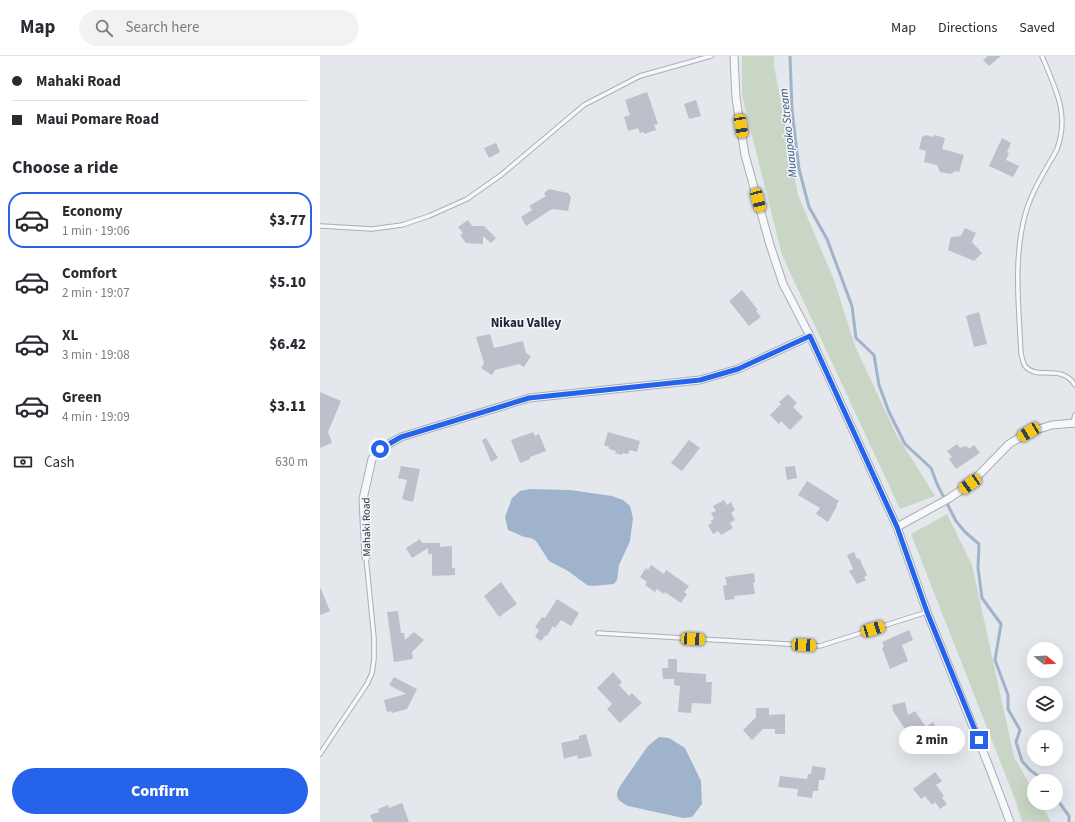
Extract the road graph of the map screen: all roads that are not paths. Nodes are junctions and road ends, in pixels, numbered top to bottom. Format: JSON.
{"nodes":[{"id":1,"x":711,"y":56,"type":"edge"},
{"id":2,"x":734,"y":56,"type":"edge"},
{"id":3,"x":1042,"y":56,"type":"edge"},
{"id":4,"x":321,"y":226,"type":"edge"},
{"id":5,"x":810,"y":336,"type":"junction"},
{"id":6,"x":1075,"y":385,"type":"edge"},
{"id":7,"x":1074,"y":420,"type":"edge"},
{"id":8,"x":897,"y":527,"type":"junction"},
{"id":9,"x":366,"y":557,"type":"joint"},
{"id":10,"x":927,"y":612,"type":"junction"},
{"id":11,"x":598,"y":633,"type":"dead end"},
{"id":12,"x":320,"y":754,"type":"edge"},
{"id":13,"x":1010,"y":822,"type":"edge"}],
"edges":[{"from":1,"to":4,"type":"lane"},
{"from":2,"to":5,"type":"street"},
{"from":3,"to":6,"type":"lane"},
{"from":5,"to":8,"type":"street"},
{"from":5,"to":9,"type":"street","name":"Mahaki Road"},
{"from":7,"to":8,"type":"street"},
{"from":8,"to":10,"type":"street"},
{"from":9,"to":12,"type":"lane","name":"Mahaki Road"},
{"from":10,"to":11,"type":"lane"},
{"from":10,"to":13,"type":"street"}]}
